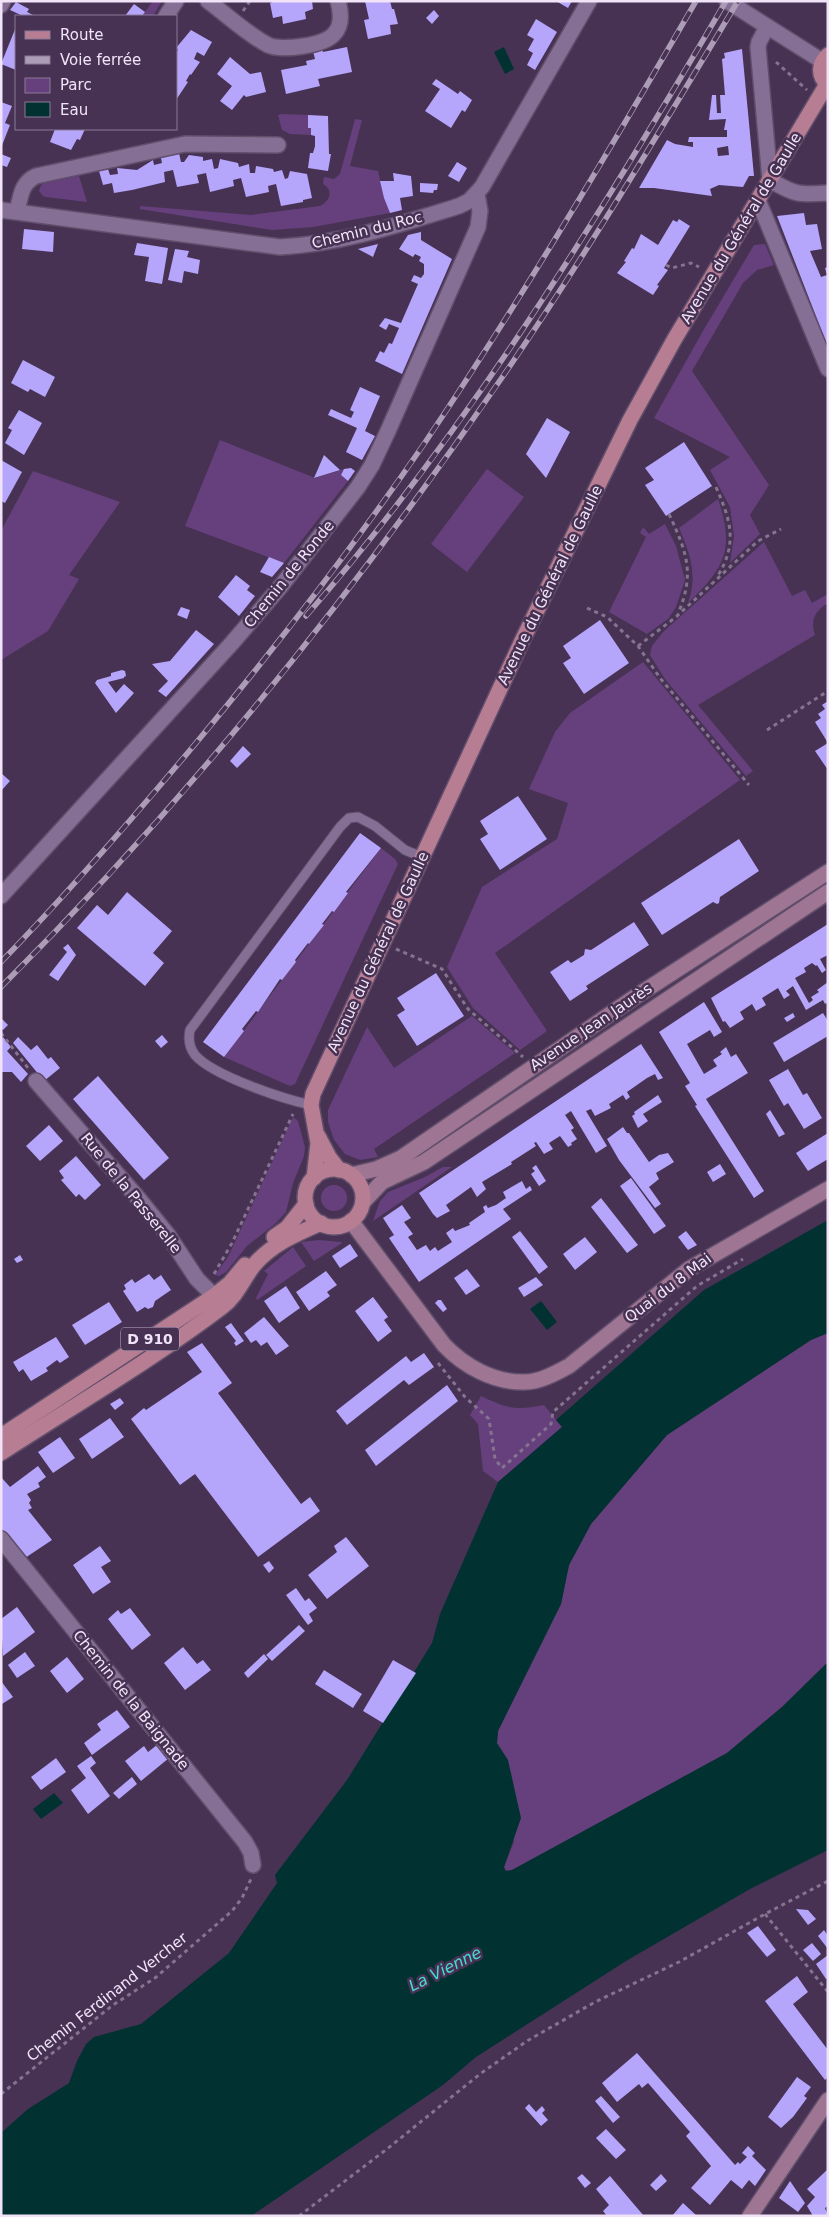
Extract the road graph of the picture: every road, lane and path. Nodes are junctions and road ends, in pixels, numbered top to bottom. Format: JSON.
{"nodes":[{"id":1,"x":3,"y":1,"type":"edge"},
{"id":2,"x":176,"y":1,"type":"edge"},
{"id":3,"x":208,"y":1,"type":"edge"},
{"id":4,"x":338,"y":1,"type":"edge"},
{"id":5,"x":589,"y":1,"type":"edge"},
{"id":6,"x":726,"y":1,"type":"edge"},
{"id":7,"x":1,"y":5,"type":"edge"},
{"id":8,"x":167,"y":15,"type":"edge"},
{"id":9,"x":767,"y":27,"type":"junction"},
{"id":10,"x":758,"y":46,"type":"junction"},
{"id":11,"x":825,"y":58,"type":"edge"},
{"id":12,"x":827,"y":85,"type":"edge"},
{"id":13,"x":818,"y":100,"type":"junction"},
{"id":14,"x":278,"y":145,"type":"dead end"},
{"id":15,"x":770,"y":180,"type":"junction"},
{"id":16,"x":828,"y":193,"type":"edge"},
{"id":17,"x":477,"y":194,"type":"junction"},
{"id":18,"x":758,"y":200,"type":"junction"},
{"id":19,"x":1,"y":210,"type":"edge"},
{"id":20,"x":17,"y":211,"type":"junction"},
{"id":21,"x":666,"y":265,"type":"dead end"},
{"id":22,"x":717,"y":267,"type":"junction"},
{"id":23,"x":828,"y":369,"type":"edge"},
{"id":24,"x":716,"y":487,"type":"dead end"},
{"id":25,"x":669,"y":514,"type":"dead end"},
{"id":26,"x":781,"y":529,"type":"dead end"},
{"id":27,"x":714,"y":582,"type":"junction"},
{"id":28,"x":587,"y":608,"type":"dead end"},
{"id":29,"x":676,"y":617,"type":"junction"},
{"id":30,"x":638,"y":646,"type":"junction"},
{"id":31,"x":828,"y":691,"type":"edge"},
{"id":32,"x":767,"y":730,"type":"dead end"},
{"id":33,"x":749,"y":785,"type":"dead end"},
{"id":34,"x":422,"y":857,"type":"junction"},
{"id":35,"x":828,"y":872,"type":"edge"},
{"id":36,"x":828,"y":892,"type":"edge"},
{"id":37,"x":1,"y":896,"type":"edge"},
{"id":38,"x":382,"y":943,"type":"junction"},
{"id":39,"x":1,"y":1033,"type":"edge"},
{"id":40,"x":531,"y":1067,"type":"junction"},
{"id":41,"x":36,"y":1081,"type":"joint"},
{"id":42,"x":311,"y":1105,"type":"junction"},
{"id":43,"x":315,"y":1130,"type":"junction"},
{"id":44,"x":345,"y":1172,"type":"junction"},
{"id":45,"x":314,"y":1178,"type":"junction"},
{"id":46,"x":828,"y":1189,"type":"edge"},
{"id":47,"x":363,"y":1202,"type":"junction"},
{"id":48,"x":306,"y":1204,"type":"junction"},
{"id":49,"x":351,"y":1221,"type":"junction"},
{"id":50,"x":321,"y":1223,"type":"junction"},
{"id":51,"x":748,"y":1256,"type":"dead end"},
{"id":52,"x":219,"y":1301,"type":"junction"},
{"id":53,"x":449,"y":1368,"type":"dead end"},
{"id":54,"x":1,"y":1436,"type":"edge"},
{"id":55,"x":1,"y":1453,"type":"edge"},
{"id":56,"x":1,"y":1539,"type":"edge"},
{"id":57,"x":253,"y":1865,"type":"joint"},
{"id":58,"x":828,"y":1881,"type":"edge"},
{"id":59,"x":765,"y":1914,"type":"junction"},
{"id":60,"x":828,"y":1992,"type":"edge"},
{"id":61,"x":1,"y":2094,"type":"edge"},
{"id":62,"x":828,"y":2100,"type":"edge"},
{"id":63,"x":299,"y":2216,"type":"edge"},
{"id":64,"x":750,"y":2216,"type":"edge"}],
"edges":[{"from":1,"to":7,"type":"street"},
{"from":2,"to":8,"type":"street"},
{"from":3,"to":4,"type":"street"},
{"from":5,"to":17,"type":"street","name":"Chemin du Roc"},
{"from":6,"to":9,"type":"street"},
{"from":9,"to":10,"type":"street"},
{"from":9,"to":11,"type":"street"},
{"from":10,"to":13,"type":"path"},
{"from":10,"to":15,"type":"street"},
{"from":11,"to":12,"type":"main road"},
{"from":12,"to":13,"type":"main road","name":"Avenue du Général de Gaulle"},
{"from":13,"to":15,"type":"main road","name":"Avenue du Général de Gaulle"},
{"from":14,"to":20,"type":"street"},
{"from":15,"to":16,"type":"street"},
{"from":15,"to":18,"type":"main road","name":"Avenue du Général de Gaulle"},
{"from":17,"to":20,"type":"street","name":"Chemin du Roc"},
{"from":17,"to":37,"type":"street","name":"Chemin de Ronde"},
{"from":18,"to":22,"type":"main road","name":"Avenue du Général de Gaulle"},
{"from":18,"to":23,"type":"street"},
{"from":19,"to":20,"type":"street","name":"Chemin du Roc"},
{"from":21,"to":22,"type":"path"},
{"from":22,"to":34,"type":"main road","name":"Avenue du Général de Gaulle"},
{"from":24,"to":27,"type":"path"},
{"from":25,"to":29,"type":"path"},
{"from":26,"to":27,"type":"path"},
{"from":27,"to":29,"type":"path"},
{"from":28,"to":30,"type":"path"},
{"from":29,"to":30,"type":"path"},
{"from":30,"to":33,"type":"path"},
{"from":31,"to":32,"type":"path"},
{"from":34,"to":38,"type":"main road","name":"Avenue du Général de Gaulle"},
{"from":34,"to":42,"type":"lane"},
{"from":35,"to":40,"type":"main road","name":"Avenue Jean Jaurès"},
{"from":36,"to":47,"type":"main road","name":"Avenue Jean Jaurès"},
{"from":38,"to":40,"type":"path"},
{"from":38,"to":42,"type":"main road","name":"Avenue du Général de Gaulle"},
{"from":39,"to":41,"type":"path"},
{"from":40,"to":44,"type":"main road","name":"Avenue Jean Jaurès"},
{"from":41,"to":52,"type":"street","name":"Rue de la Passerelle"},
{"from":42,"to":43,"type":"main road","name":"Avenue du Général de Gaulle"},
{"from":42,"to":52,"type":"path"},
{"from":43,"to":44,"type":"main road","name":"Avenue du Général de Gaulle"},
{"from":43,"to":45,"type":"main road","name":"Avenue du Général de Gaulle"},
{"from":44,"to":45,"type":"main road"},
{"from":44,"to":47,"type":"main road"},
{"from":45,"to":48,"type":"main road"},
{"from":46,"to":49,"type":"main road","name":"Quai du 8 Mai"},
{"from":47,"to":49,"type":"main road"},
{"from":48,"to":50,"type":"main road"},
{"from":48,"to":52,"type":"main road","number":"D 910"},
{"from":49,"to":50,"type":"main road"},
{"from":50,"to":52,"type":"main road","number":"D 910"},
{"from":51,"to":53,"type":"path"},
{"from":52,"to":54,"type":"main road","number":"D 910"},
{"from":52,"to":55,"type":"main road","number":"D 910"},
{"from":56,"to":57,"type":"street","name":"Chemin de la Baignade"},
{"from":57,"to":61,"type":"path","name":"Chemin Ferdinand Vercher"},
{"from":58,"to":59,"type":"path"},
{"from":59,"to":60,"type":"path"},
{"from":59,"to":63,"type":"path"},
{"from":62,"to":64,"type":"main road"}]}
